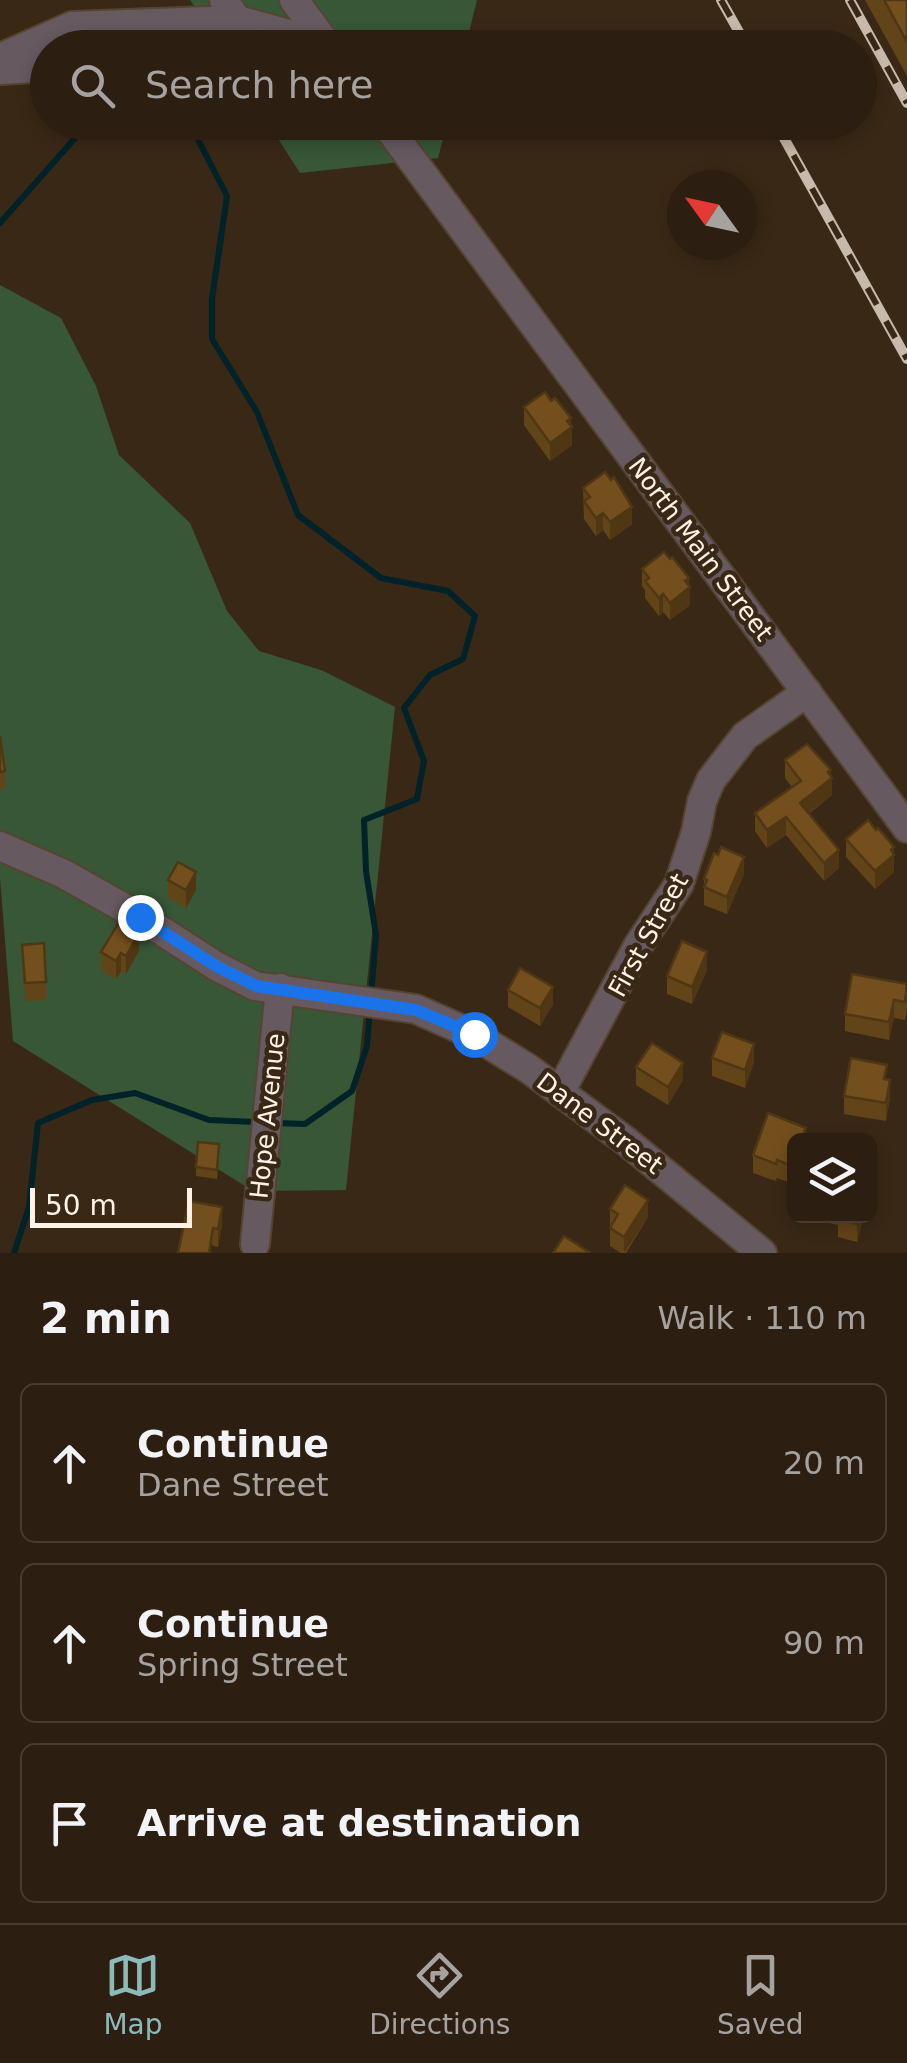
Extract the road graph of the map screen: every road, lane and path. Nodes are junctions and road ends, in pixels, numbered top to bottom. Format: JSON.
{"nodes":[{"id":1,"x":294,"y":0,"type":"edge"},
{"id":2,"x":77,"y":13,"type":"edge"},
{"id":3,"x":233,"y":23,"type":"edge"},
{"id":4,"x":48,"y":30,"type":"edge"},
{"id":5,"x":269,"y":30,"type":"edge"},
{"id":6,"x":316,"y":30,"type":"edge"},
{"id":7,"x":30,"y":40,"type":"edge"},
{"id":8,"x":0,"y":58,"type":"edge"},
{"id":9,"x":30,"y":68,"type":"edge"},
{"id":10,"x":0,"y":70,"type":"edge"},
{"id":11,"x":397,"y":140,"type":"edge"},
{"id":12,"x":807,"y":692,"type":"junction"},
{"id":13,"x":907,"y":828,"type":"edge"},
{"id":14,"x":0,"y":846,"type":"edge"},
{"id":15,"x":280,"y":988,"type":"junction"},
{"id":16,"x":560,"y":1092,"type":"junction"},
{"id":17,"x":255,"y":1244,"type":"dead end"},
{"id":18,"x":762,"y":1253,"type":"edge"}],
"edges":[{"from":1,"to":6,"type":"street"},
{"from":2,"to":3,"type":"street"},
{"from":2,"to":4,"type":"street"},
{"from":3,"to":5,"type":"street"},
{"from":7,"to":8,"type":"street"},
{"from":9,"to":10,"type":"street"},
{"from":11,"to":12,"type":"street","name":"North Main Street"},
{"from":12,"to":13,"type":"street","name":"North Main Street"},
{"from":12,"to":16,"type":"street","name":"First Street"},
{"from":14,"to":15,"type":"street","name":"Dane Street"},
{"from":15,"to":16,"type":"street","name":"Dane Street"},
{"from":15,"to":17,"type":"street","name":"Hope Avenue"},
{"from":16,"to":18,"type":"street","name":"Dane Street"}]}
